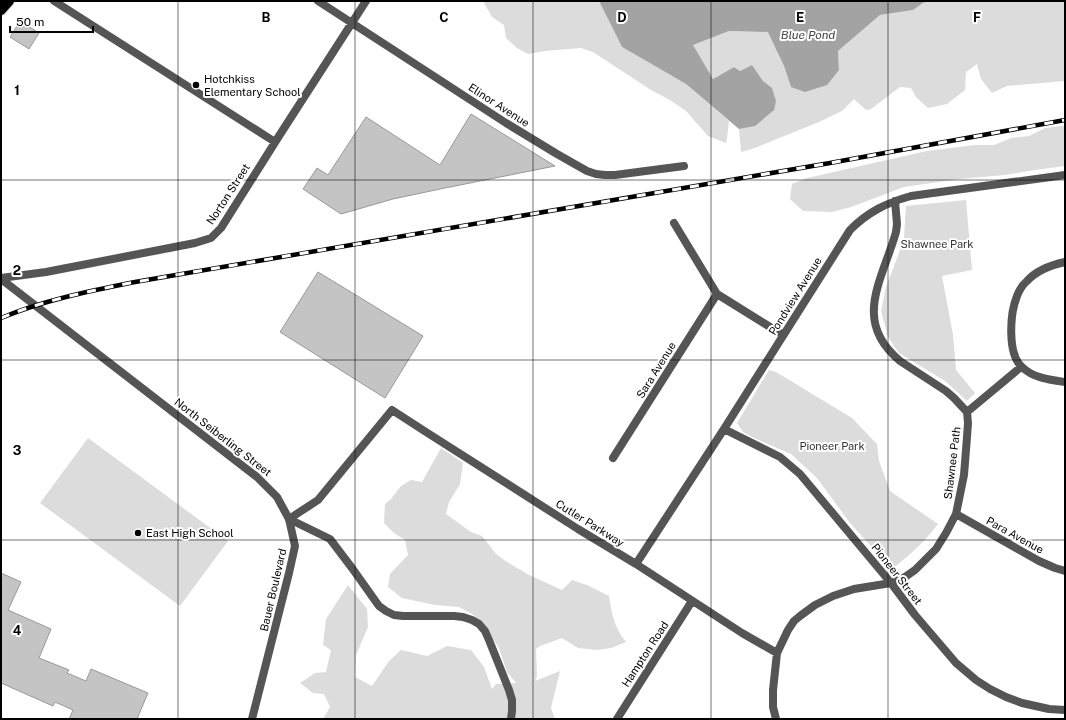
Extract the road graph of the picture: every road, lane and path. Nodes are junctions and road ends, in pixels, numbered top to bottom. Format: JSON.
{"nodes":[{"id":1,"x":9,"y":1,"type":"edge"},
{"id":2,"x":54,"y":1,"type":"edge"},
{"id":3,"x":318,"y":1,"type":"edge"},
{"id":4,"x":366,"y":1,"type":"edge"},
{"id":5,"x":1,"y":10,"type":"edge"},
{"id":6,"x":352,"y":23,"type":"junction"},
{"id":7,"x":275,"y":142,"type":"junction"},
{"id":8,"x":684,"y":166,"type":"dead end"},
{"id":9,"x":1065,"y":175,"type":"edge"},
{"id":10,"x":895,"y":201,"type":"junction"},
{"id":11,"x":674,"y":223,"type":"dead end"},
{"id":12,"x":1065,"y":262,"type":"edge"},
{"id":13,"x":1,"y":279,"type":"edge"},
{"id":14,"x":717,"y":294,"type":"junction"},
{"id":15,"x":783,"y":335,"type":"junction"},
{"id":16,"x":1021,"y":367,"type":"junction"},
{"id":17,"x":1065,"y":382,"type":"edge"},
{"id":18,"x":966,"y":412,"type":"junction"},
{"id":19,"x":724,"y":429,"type":"junction"},
{"id":20,"x":613,"y":458,"type":"dead end"},
{"id":21,"x":956,"y":514,"type":"junction"},
{"id":22,"x":289,"y":519,"type":"junction"},
{"id":23,"x":636,"y":564,"type":"junction"},
{"id":24,"x":1065,"y":571,"type":"edge"},
{"id":25,"x":891,"y":582,"type":"junction"},
{"id":26,"x":692,"y":601,"type":"junction"},
{"id":27,"x":777,"y":653,"type":"junction"},
{"id":28,"x":1065,"y":710,"type":"edge"},
{"id":29,"x":252,"y":719,"type":"edge"},
{"id":30,"x":511,"y":719,"type":"edge"},
{"id":31,"x":617,"y":719,"type":"edge"},
{"id":32,"x":776,"y":719,"type":"edge"}],
"edges":[{"from":1,"to":5,"type":"main road"},
{"from":2,"to":7,"type":"street"},
{"from":3,"to":6,"type":"street","name":"Elinor Avenue"},
{"from":4,"to":6,"type":"street","name":"Norton Street"},
{"from":6,"to":7,"type":"street","name":"Norton Street"},
{"from":6,"to":8,"type":"street","name":"Elinor Avenue"},
{"from":7,"to":13,"type":"street","name":"Norton Street"},
{"from":9,"to":10,"type":"street","name":"Pondview Avenue"},
{"from":10,"to":15,"type":"street","name":"Pondview Avenue"},
{"from":10,"to":18,"type":"street","name":"Shawnee Path"},
{"from":11,"to":14,"type":"street"},
{"from":12,"to":16,"type":"street"},
{"from":13,"to":22,"type":"street","name":"North Seiberling Street"},
{"from":14,"to":15,"type":"street"},
{"from":14,"to":20,"type":"street","name":"Sara Avenue"},
{"from":15,"to":19,"type":"street","name":"Pondview Avenue"},
{"from":16,"to":17,"type":"street"},
{"from":16,"to":18,"type":"street"},
{"from":18,"to":21,"type":"street","name":"Shawnee Path"},
{"from":19,"to":23,"type":"street","name":"Pondview Avenue"},
{"from":19,"to":25,"type":"street","name":"Pioneer Street"},
{"from":21,"to":24,"type":"street","name":"Para Avenue"},
{"from":21,"to":25,"type":"street","name":"Shawnee Path"},
{"from":22,"to":23,"type":"street","name":"Cutler Parkway"},
{"from":22,"to":29,"type":"street","name":"Bauer Boulevard"},
{"from":22,"to":30,"type":"street"},
{"from":23,"to":26,"type":"street","name":"Cutler Parkway"},
{"from":25,"to":27,"type":"street","name":"Shawnee Path"},
{"from":25,"to":28,"type":"street","name":"Pioneer Street"},
{"from":26,"to":27,"type":"street","name":"Cutler Parkway"},
{"from":26,"to":31,"type":"street","name":"Hampton Road"},
{"from":27,"to":32,"type":"street","name":"Shawnee Path"}]}
